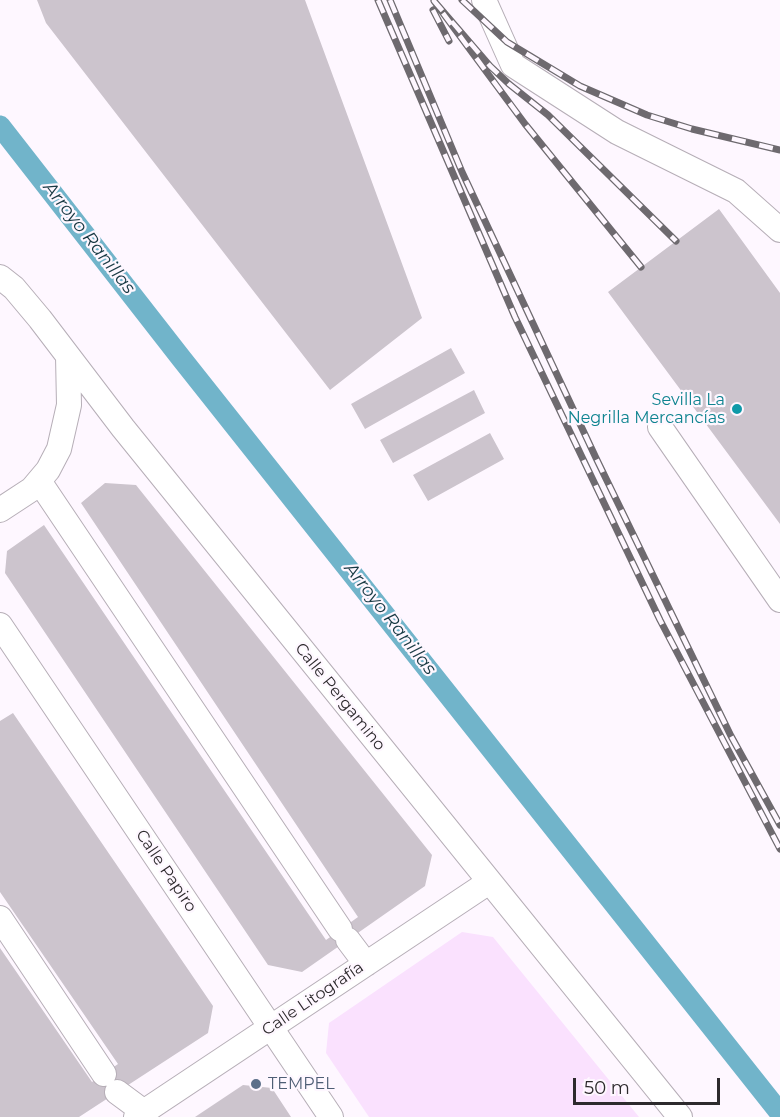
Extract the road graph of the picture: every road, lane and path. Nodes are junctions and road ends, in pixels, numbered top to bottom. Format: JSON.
{"nodes":[{"id":1,"x":484,"y":0,"type":"edge"},
{"id":2,"x":780,"y":230,"type":"edge"},
{"id":3,"x":0,"y":277,"type":"edge"},
{"id":4,"x":68,"y":356,"type":"junction"},
{"id":5,"x":660,"y":428,"type":"dead end"},
{"id":6,"x":39,"y":481,"type":"junction"},
{"id":7,"x":0,"y":510,"type":"edge"},
{"id":8,"x":780,"y":600,"type":"edge"},
{"id":9,"x":0,"y":625,"type":"edge"},
{"id":10,"x":489,"y":882,"type":"junction"},
{"id":11,"x":0,"y":918,"type":"edge"},
{"id":12,"x":366,"y":964,"type":"junction"},
{"id":13,"x":271,"y":1027,"type":"junction"},
{"id":14,"x":140,"y":1114,"type":"edge"},
{"id":15,"x":331,"y":1117,"type":"edge"},
{"id":16,"x":680,"y":1117,"type":"edge"}],
"edges":[{"from":1,"to":2,"type":"street"},
{"from":3,"to":4,"type":"street","name":"Calle Pergamino"},
{"from":4,"to":6,"type":"street"},
{"from":4,"to":10,"type":"street","name":"Calle Pergamino"},
{"from":5,"to":8,"type":"street"},
{"from":6,"to":7,"type":"street"},
{"from":6,"to":12,"type":"street"},
{"from":9,"to":13,"type":"street","name":"Calle Papiro"},
{"from":10,"to":12,"type":"street","name":"Calle Litografía"},
{"from":10,"to":16,"type":"street","name":"Calle Pergamino"},
{"from":11,"to":14,"type":"street"},
{"from":12,"to":13,"type":"street","name":"Calle Litografía"},
{"from":13,"to":14,"type":"street","name":"Calle Litografía"},
{"from":13,"to":15,"type":"street","name":"Calle Papiro"}]}
